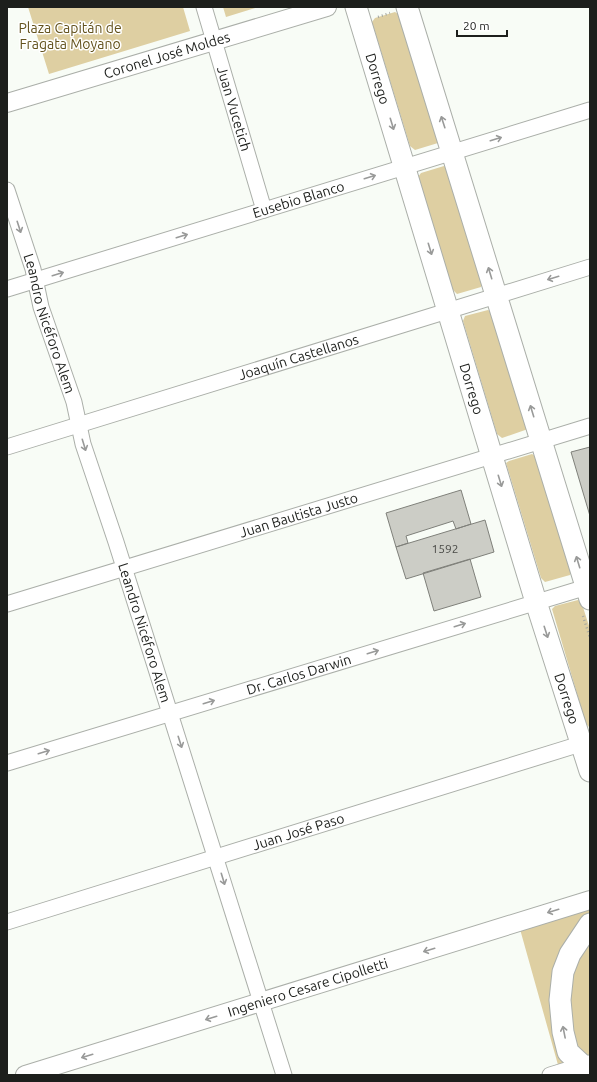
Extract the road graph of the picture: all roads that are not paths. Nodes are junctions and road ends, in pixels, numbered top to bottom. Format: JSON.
{"nodes":[{"id":1,"x":204,"y":7,"type":"edge"},
{"id":2,"x":327,"y":7,"type":"edge"},
{"id":3,"x":407,"y":7,"type":"edge"},
{"id":4,"x":358,"y":14,"type":"edge"},
{"id":5,"x":214,"y":41,"type":"junction"},
{"id":6,"x":7,"y":103,"type":"edge"},
{"id":7,"x":590,"y":110,"type":"edge"},
{"id":8,"x":453,"y":152,"type":"junction"},
{"id":9,"x":405,"y":166,"type":"junction"},
{"id":10,"x":7,"y":190,"type":"edge"},
{"id":11,"x":264,"y":210,"type":"junction"},
{"id":12,"x":590,"y":267,"type":"edge"},
{"id":13,"x":36,"y":281,"type":"junction"},
{"id":14,"x":7,"y":289,"type":"edge"},
{"id":15,"x":497,"y":296,"type":"junction"},
{"id":16,"x":448,"y":310,"type":"junction"},
{"id":17,"x":79,"y":425,"type":"junction"},
{"id":18,"x":590,"y":426,"type":"edge"},
{"id":19,"x":541,"y":441,"type":"junction"},
{"id":20,"x":7,"y":447,"type":"edge"},
{"id":21,"x":492,"y":456,"type":"junction"},
{"id":22,"x":124,"y":568,"type":"junction"},
{"id":23,"x":589,"y":591,"type":"edge"},
{"id":24,"x":536,"y":602,"type":"junction"},
{"id":25,"x":7,"y":604,"type":"edge"},
{"id":26,"x":170,"y":714,"type":"junction"},
{"id":27,"x":586,"y":742,"type":"edge"},
{"id":28,"x":7,"y":764,"type":"edge"},
{"id":29,"x":590,"y":771,"type":"edge"},
{"id":30,"x":216,"y":858,"type":"junction"},
{"id":31,"x":590,"y":900,"type":"edge"},
{"id":32,"x":7,"y":922,"type":"edge"},
{"id":33,"x":590,"y":924,"type":"edge"},
{"id":34,"x":261,"y":1002,"type":"junction"},
{"id":35,"x":587,"y":1067,"type":"edge"},
{"id":36,"x":25,"y":1075,"type":"edge"},
{"id":37,"x":284,"y":1075,"type":"edge"},
{"id":38,"x":550,"y":1075,"type":"edge"}],
"edges":[{"from":1,"to":5,"type":"street","name":"Juan Vucetich"},
{"from":2,"to":5,"type":"street","name":"Coronel José Moldes"},
{"from":8,"to":3,"type":"main road","one_way":true},
{"from":4,"to":9,"type":"main road","name":"Dorrego","one_way":true},
{"from":5,"to":6,"type":"street","name":"Coronel José Moldes"},
{"from":5,"to":11,"type":"street","name":"Juan Vucetich"},
{"from":8,"to":7,"type":"street","name":"Eusebio Blanco","one_way":true},
{"from":8,"to":9,"type":"street","name":"Eusebio Blanco"},
{"from":15,"to":8,"type":"main road","one_way":true},
{"from":11,"to":9,"type":"street","name":"Eusebio Blanco","one_way":true},
{"from":9,"to":16,"type":"main road","name":"Dorrego","one_way":true},
{"from":10,"to":13,"type":"street","name":"Leandro Nicéforo Alem","one_way":true},
{"from":13,"to":11,"type":"street","name":"Eusebio Blanco","one_way":true},
{"from":12,"to":15,"type":"street","name":"Joaquín Castellanos","one_way":true},
{"from":13,"to":14,"type":"street","name":"Eusebio Blanco"},
{"from":13,"to":17,"type":"street","name":"Leandro Nicéforo Alem"},
{"from":15,"to":16,"type":"street","name":"Joaquín Castellanos"},
{"from":19,"to":15,"type":"main road","one_way":true},
{"from":16,"to":17,"type":"street","name":"Joaquín Castellanos"},
{"from":16,"to":21,"type":"main road","name":"Dorrego"},
{"from":17,"to":20,"type":"street","name":"Joaquín Castellanos"},
{"from":17,"to":22,"type":"street","name":"Leandro Nicéforo Alem","one_way":true},
{"from":18,"to":19,"type":"street","name":"Juan Bautista Justo"},
{"from":19,"to":21,"type":"street","name":"Juan Bautista Justo"},
{"from":23,"to":19,"type":"main road","one_way":true},
{"from":21,"to":22,"type":"street","name":"Juan Bautista Justo"},
{"from":21,"to":24,"type":"main road","name":"Dorrego","one_way":true},
{"from":22,"to":25,"type":"street","name":"Juan Bautista Justo"},
{"from":22,"to":26,"type":"street","name":"Leandro Nicéforo Alem"},
{"from":23,"to":24,"type":"street","name":"Dr. Carlos Darwin"},
{"from":26,"to":24,"type":"street","name":"Dr. Carlos Darwin","one_way":true},
{"from":24,"to":27,"type":"main road","name":"Dorrego","one_way":true},
{"from":28,"to":26,"type":"street","name":"Dr. Carlos Darwin","one_way":true},
{"from":26,"to":30,"type":"street","name":"Leandro Nicéforo Alem","one_way":true},
{"from":27,"to":29,"type":"main road","name":"Dorrego"},
{"from":27,"to":30,"type":"street","name":"Juan José Paso"},
{"from":30,"to":32,"type":"street","name":"Juan José Paso"},
{"from":30,"to":34,"type":"street","name":"Leandro Nicéforo Alem","one_way":true},
{"from":31,"to":34,"type":"street","name":"Ingeniero Cesare Cipolletti","one_way":true},
{"from":35,"to":33,"type":"main road","one_way":true},
{"from":34,"to":36,"type":"street","name":"Ingeniero Cesare Cipolletti","one_way":true},
{"from":34,"to":37,"type":"street","name":"Leandro Nicéforo Alem"},
{"from":35,"to":38,"type":"street"}]}
